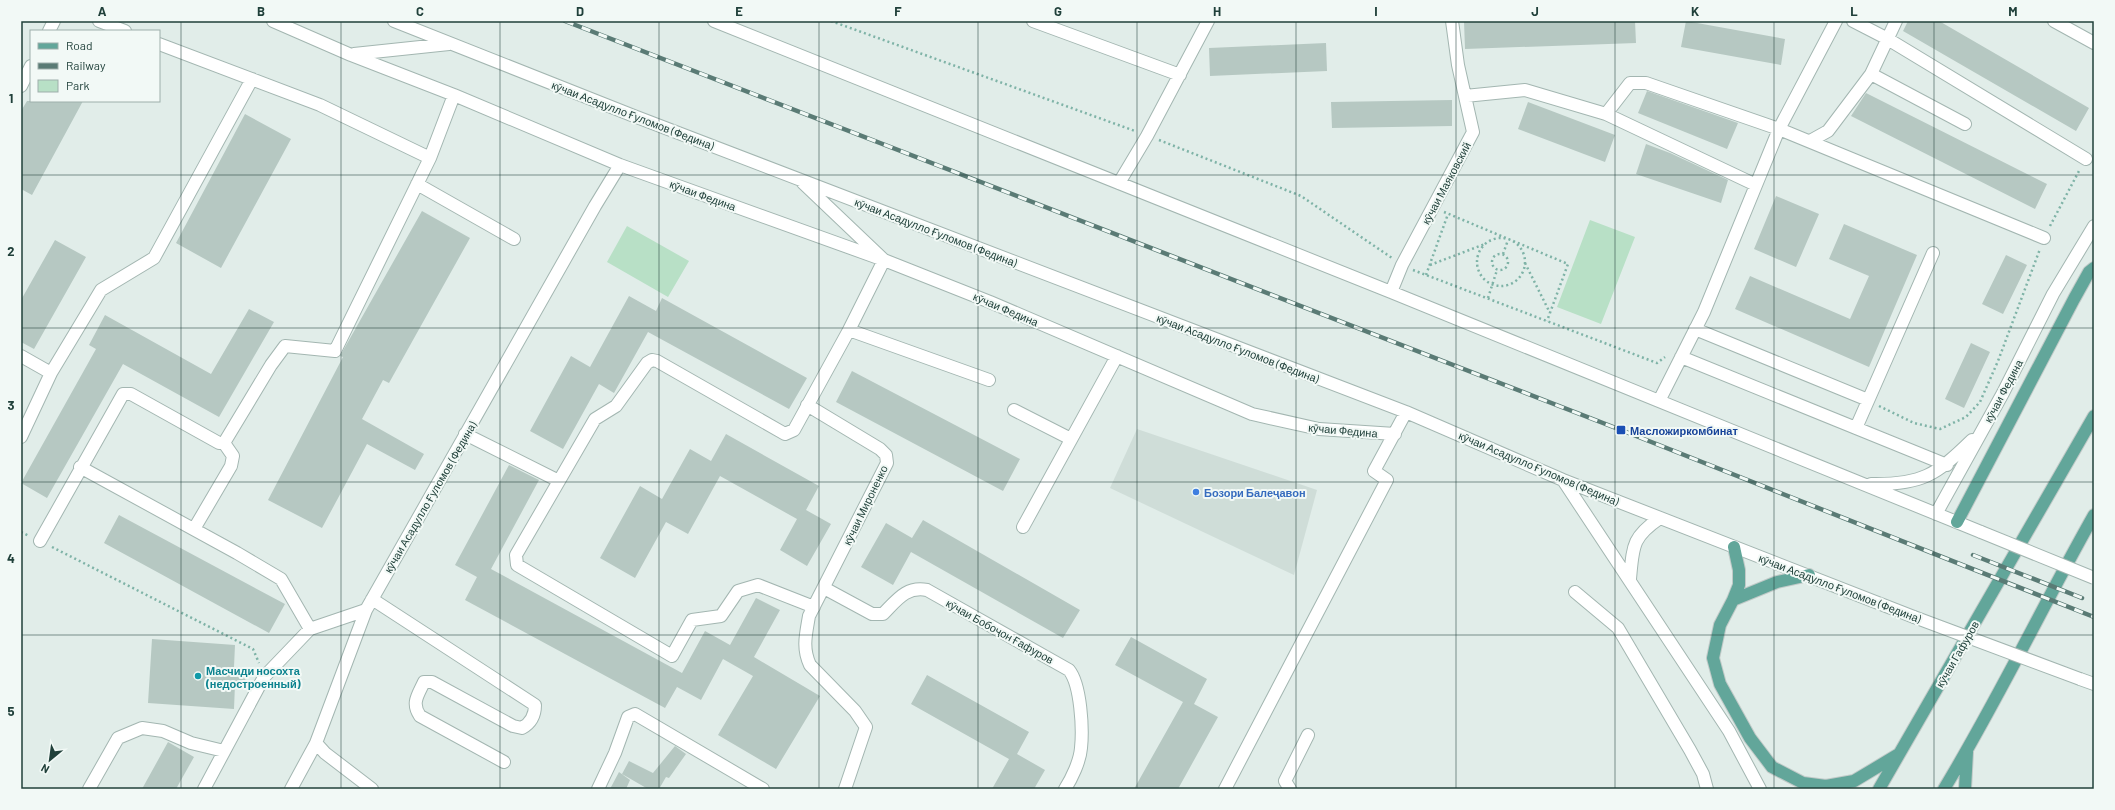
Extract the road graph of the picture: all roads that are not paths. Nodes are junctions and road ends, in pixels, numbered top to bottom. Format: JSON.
{"nodes":[{"id":1,"x":54,"y":21,"type":"edge"},
{"id":2,"x":99,"y":21,"type":"edge"},
{"id":3,"x":273,"y":21,"type":"edge"},
{"id":4,"x":394,"y":21,"type":"edge"},
{"id":5,"x":714,"y":21,"type":"edge"},
{"id":6,"x":1032,"y":21,"type":"edge"},
{"id":7,"x":1208,"y":21,"type":"edge"},
{"id":8,"x":1452,"y":21,"type":"edge"},
{"id":9,"x":1836,"y":21,"type":"edge"},
{"id":10,"x":1854,"y":21,"type":"edge"},
{"id":11,"x":1896,"y":21,"type":"edge"},
{"id":12,"x":2054,"y":21,"type":"edge"},
{"id":13,"x":50,"y":30,"type":"edge"},
{"id":14,"x":123,"y":30,"type":"edge"},
{"id":15,"x":1886,"y":38,"type":"junction"},
{"id":16,"x":2094,"y":42,"type":"edge"},
{"id":17,"x":160,"y":44,"type":"edge"},
{"id":18,"x":450,"y":44,"type":"junction"},
{"id":19,"x":351,"y":55,"type":"junction"},
{"id":20,"x":30,"y":68,"type":"edge"},
{"id":21,"x":1871,"y":74,"type":"junction"},
{"id":22,"x":1180,"y":75,"type":"junction"},
{"id":23,"x":252,"y":79,"type":"junction"},
{"id":24,"x":21,"y":86,"type":"edge"},
{"id":25,"x":454,"y":95,"type":"junction"},
{"id":26,"x":1465,"y":96,"type":"junction"},
{"id":27,"x":1606,"y":114,"type":"junction"},
{"id":28,"x":1965,"y":124,"type":"dead end"},
{"id":29,"x":1780,"y":129,"type":"junction"},
{"id":30,"x":1810,"y":141,"type":"junction"},
{"id":31,"x":430,"y":158,"type":"junction"},
{"id":32,"x":2086,"y":159,"type":"road end"},
{"id":33,"x":620,"y":165,"type":"junction"},
{"id":34,"x":798,"y":179,"type":"junction"},
{"id":35,"x":1119,"y":183,"type":"junction"},
{"id":36,"x":417,"y":184,"type":"junction"},
{"id":37,"x":1756,"y":185,"type":"junction"},
{"id":38,"x":2094,"y":226,"type":"edge"},
{"id":39,"x":2044,"y":238,"type":"road end"},
{"id":40,"x":514,"y":240,"type":"dead end"},
{"id":41,"x":1933,"y":253,"type":"dead end"},
{"id":42,"x":884,"y":260,"type":"junction"},
{"id":43,"x":2094,"y":268,"type":"edge"},
{"id":44,"x":1391,"y":292,"type":"junction"},
{"id":45,"x":1695,"y":329,"type":"junction"},
{"id":46,"x":849,"y":330,"type":"junction"},
{"id":47,"x":21,"y":356,"type":"edge"},
{"id":48,"x":1117,"y":356,"type":"junction"},
{"id":49,"x":1675,"y":356,"type":"junction"},
{"id":50,"x":51,"y":373,"type":"junction"},
{"id":51,"x":989,"y":380,"type":"dead end"},
{"id":52,"x":1868,"y":400,"type":"junction"},
{"id":53,"x":1659,"y":401,"type":"junction"},
{"id":54,"x":807,"y":405,"type":"junction"},
{"id":55,"x":1014,"y":410,"type":"dead end"},
{"id":56,"x":1406,"y":412,"type":"junction"},
{"id":57,"x":2094,"y":416,"type":"edge"},
{"id":58,"x":1856,"y":428,"type":"junction"},
{"id":59,"x":1980,"y":433,"type":"junction"},
{"id":60,"x":466,"y":434,"type":"junction"},
{"id":61,"x":1395,"y":434,"type":"junction"},
{"id":62,"x":21,"y":437,"type":"edge"},
{"id":63,"x":1071,"y":439,"type":"junction"},
{"id":64,"x":224,"y":443,"type":"junction"},
{"id":65,"x":1947,"y":465,"type":"junction"},
{"id":66,"x":80,"y":467,"type":"junction"},
{"id":67,"x":1564,"y":480,"type":"junction"},
{"id":68,"x":559,"y":481,"type":"junction"},
{"id":69,"x":1862,"y":483,"type":"junction"},
{"id":70,"x":1936,"y":514,"type":"junction"},
{"id":71,"x":2094,"y":515,"type":"edge"},
{"id":72,"x":1660,"y":518,"type":"junction"},
{"id":73,"x":1957,"y":522,"type":"junction"},
{"id":74,"x":1022,"y":527,"type":"dead end"},
{"id":75,"x":194,"y":529,"type":"junction"},
{"id":76,"x":40,"y":541,"type":"road end"},
{"id":77,"x":1734,"y":547,"type":"junction"},
{"id":78,"x":1810,"y":575,"type":"junction"},
{"id":79,"x":2094,"y":578,"type":"edge"},
{"id":80,"x":1630,"y":579,"type":"junction"},
{"id":81,"x":824,"y":588,"type":"junction"},
{"id":82,"x":1575,"y":592,"type":"dead end"},
{"id":83,"x":372,"y":599,"type":"junction"},
{"id":84,"x":1733,"y":600,"type":"junction"},
{"id":85,"x":366,"y":610,"type":"junction"},
{"id":86,"x":812,"y":612,"type":"junction"},
{"id":87,"x":310,"y":629,"type":"junction"},
{"id":88,"x":2094,"y":684,"type":"edge"},
{"id":89,"x":1308,"y":736,"type":"dead end"},
{"id":90,"x":316,"y":742,"type":"junction"},
{"id":91,"x":1968,"y":750,"type":"junction"},
{"id":92,"x":224,"y":751,"type":"junction"},
{"id":93,"x":1901,"y":752,"type":"junction"},
{"id":94,"x":504,"y":762,"type":"dead end"},
{"id":95,"x":89,"y":789,"type":"edge"},
{"id":96,"x":204,"y":789,"type":"edge"},
{"id":97,"x":291,"y":789,"type":"edge"},
{"id":98,"x":372,"y":789,"type":"edge"},
{"id":99,"x":598,"y":789,"type":"edge"},
{"id":100,"x":763,"y":789,"type":"edge"},
{"id":101,"x":845,"y":789,"type":"edge"},
{"id":102,"x":1066,"y":789,"type":"edge"},
{"id":103,"x":1225,"y":789,"type":"edge"},
{"id":104,"x":1290,"y":789,"type":"edge"},
{"id":105,"x":1707,"y":789,"type":"edge"},
{"id":106,"x":1760,"y":789,"type":"edge"},
{"id":107,"x":1879,"y":789,"type":"edge"},
{"id":108,"x":1944,"y":789,"type":"edge"},
{"id":109,"x":1965,"y":789,"type":"edge"}],
"edges":[{"from":1,"to":13,"type":"street"},
{"from":2,"to":14,"type":"street"},
{"from":3,"to":19,"type":"street","name":"кӯчаи Федина"},
{"from":4,"to":18,"type":"street","name":"кӯчаи Асадулло Ғуломов (Федина)"},
{"from":5,"to":35,"type":"street"},
{"from":6,"to":22,"type":"street"},
{"from":7,"to":22,"type":"street"},
{"from":8,"to":26,"type":"street","name":"кӯчаи Маяковский"},
{"from":9,"to":29,"type":"street"},
{"from":10,"to":15,"type":"street"},
{"from":11,"to":15,"type":"street"},
{"from":12,"to":16,"type":"street"},
{"from":15,"to":21,"type":"street"},
{"from":15,"to":32,"type":"street"},
{"from":17,"to":23,"type":"street"},
{"from":18,"to":19,"type":"street"},
{"from":18,"to":34,"type":"street","name":"кӯчаи Асадулло Ғуломов (Федина)"},
{"from":19,"to":25,"type":"street","name":"кӯчаи Федина"},
{"from":20,"to":24,"type":"street"},
{"from":21,"to":28,"type":"street"},
{"from":21,"to":30,"type":"street"},
{"from":22,"to":35,"type":"street"},
{"from":23,"to":31,"type":"street"},
{"from":23,"to":50,"type":"street"},
{"from":25,"to":31,"type":"street"},
{"from":25,"to":33,"type":"street","name":"кӯчаи Федина"},
{"from":26,"to":27,"type":"street"},
{"from":26,"to":44,"type":"street","name":"кӯчаи Маяковский"},
{"from":27,"to":29,"type":"street"},
{"from":27,"to":37,"type":"street"},
{"from":29,"to":30,"type":"street"},
{"from":29,"to":37,"type":"street"},
{"from":30,"to":39,"type":"street"},
{"from":31,"to":36,"type":"street"},
{"from":33,"to":42,"type":"street","name":"кӯчаи Федина"},
{"from":33,"to":60,"type":"street","name":"кӯчаи Асадулло Ғуломов (Федина)"},
{"from":34,"to":42,"type":"street"},
{"from":34,"to":56,"type":"street","name":"кӯчаи Асадулло Ғуломов (Федина)"},
{"from":35,"to":44,"type":"street"},
{"from":36,"to":40,"type":"street"},
{"from":36,"to":64,"type":"street"},
{"from":37,"to":45,"type":"street"},
{"from":38,"to":59,"type":"street","name":"кӯчаи Федина"},
{"from":41,"to":52,"type":"street"},
{"from":42,"to":46,"type":"street"},
{"from":42,"to":48,"type":"street","name":"кӯчаи Федина"},
{"from":43,"to":73,"type":"main road"},
{"from":44,"to":53,"type":"street"},
{"from":45,"to":49,"type":"street"},
{"from":45,"to":52,"type":"street"},
{"from":46,"to":51,"type":"street"},
{"from":46,"to":54,"type":"street"},
{"from":47,"to":50,"type":"street"},
{"from":48,"to":61,"type":"street","name":"кӯчаи Федина"},
{"from":48,"to":63,"type":"street"},
{"from":49,"to":53,"type":"street"},
{"from":49,"to":58,"type":"street"},
{"from":50,"to":62,"type":"street"},
{"from":52,"to":58,"type":"street"},
{"from":53,"to":69,"type":"street"},
{"from":54,"to":68,"type":"street"},
{"from":54,"to":81,"type":"street","name":"кӯчаи Мироненко"},
{"from":55,"to":63,"type":"street"},
{"from":56,"to":61,"type":"street"},
{"from":56,"to":67,"type":"street","name":"кӯчаи Асадулло Ғуломов (Федина)"},
{"from":57,"to":93,"type":"main road","name":"кӯчаи Гафуров"},
{"from":58,"to":65,"type":"street"},
{"from":59,"to":65,"type":"street"},
{"from":59,"to":70,"type":"street","name":"кӯчаи Федина"},
{"from":60,"to":68,"type":"street"},
{"from":60,"to":83,"type":"street","name":"кӯчаи Асадулло Ғуломов (Федина)"},
{"from":61,"to":103,"type":"street"},
{"from":63,"to":74,"type":"street"},
{"from":64,"to":66,"type":"street"},
{"from":64,"to":75,"type":"street"},
{"from":65,"to":69,"type":"street"},
{"from":66,"to":75,"type":"street"},
{"from":66,"to":76,"type":"street"},
{"from":67,"to":72,"type":"street","name":"кӯчаи Асадулло Ғуломов (Федина)"},
{"from":67,"to":80,"type":"street"},
{"from":68,"to":86,"type":"street"},
{"from":69,"to":70,"type":"street"},
{"from":70,"to":73,"type":"street"},
{"from":71,"to":91,"type":"main road"},
{"from":72,"to":77,"type":"street","name":"кӯчаи Асадулло Ғуломов (Федина)"},
{"from":72,"to":80,"type":"street"},
{"from":73,"to":79,"type":"street","bridge":true},
{"from":75,"to":87,"type":"street"},
{"from":77,"to":78,"type":"street","name":"кӯчаи Асадулло Ғуломов (Федина)"},
{"from":77,"to":84,"type":"main road"},
{"from":78,"to":84,"type":"main road"},
{"from":78,"to":88,"type":"street","name":"кӯчаи Асадулло Ғуломов (Федина)","bridge":true},
{"from":80,"to":106,"type":"street"},
{"from":81,"to":86,"type":"street","name":"кӯчаи Мироненко"},
{"from":81,"to":102,"type":"street","name":"кӯчаи Бобоҷон Ғафуров"},
{"from":82,"to":105,"type":"street"},
{"from":83,"to":85,"type":"street","name":"кӯчаи Асадулло Ғуломов (Федина)"},
{"from":83,"to":94,"type":"street"},
{"from":84,"to":93,"type":"main road"},
{"from":85,"to":87,"type":"street"},
{"from":85,"to":90,"type":"street","name":"кӯчаи Асадулло Ғуломов (Федина)"},
{"from":86,"to":101,"type":"street","name":"кӯчаи Мироненко"},
{"from":87,"to":92,"type":"street"},
{"from":89,"to":104,"type":"street"},
{"from":90,"to":97,"type":"street","name":"кӯчаи Асадулло Ғуломов (Федина)"},
{"from":90,"to":98,"type":"street"},
{"from":91,"to":108,"type":"main road"},
{"from":91,"to":109,"type":"main road"},
{"from":92,"to":95,"type":"street"},
{"from":92,"to":96,"type":"street"},
{"from":93,"to":107,"type":"main road","name":"кӯчаи Гафуров"},
{"from":99,"to":100,"type":"street"}]}
